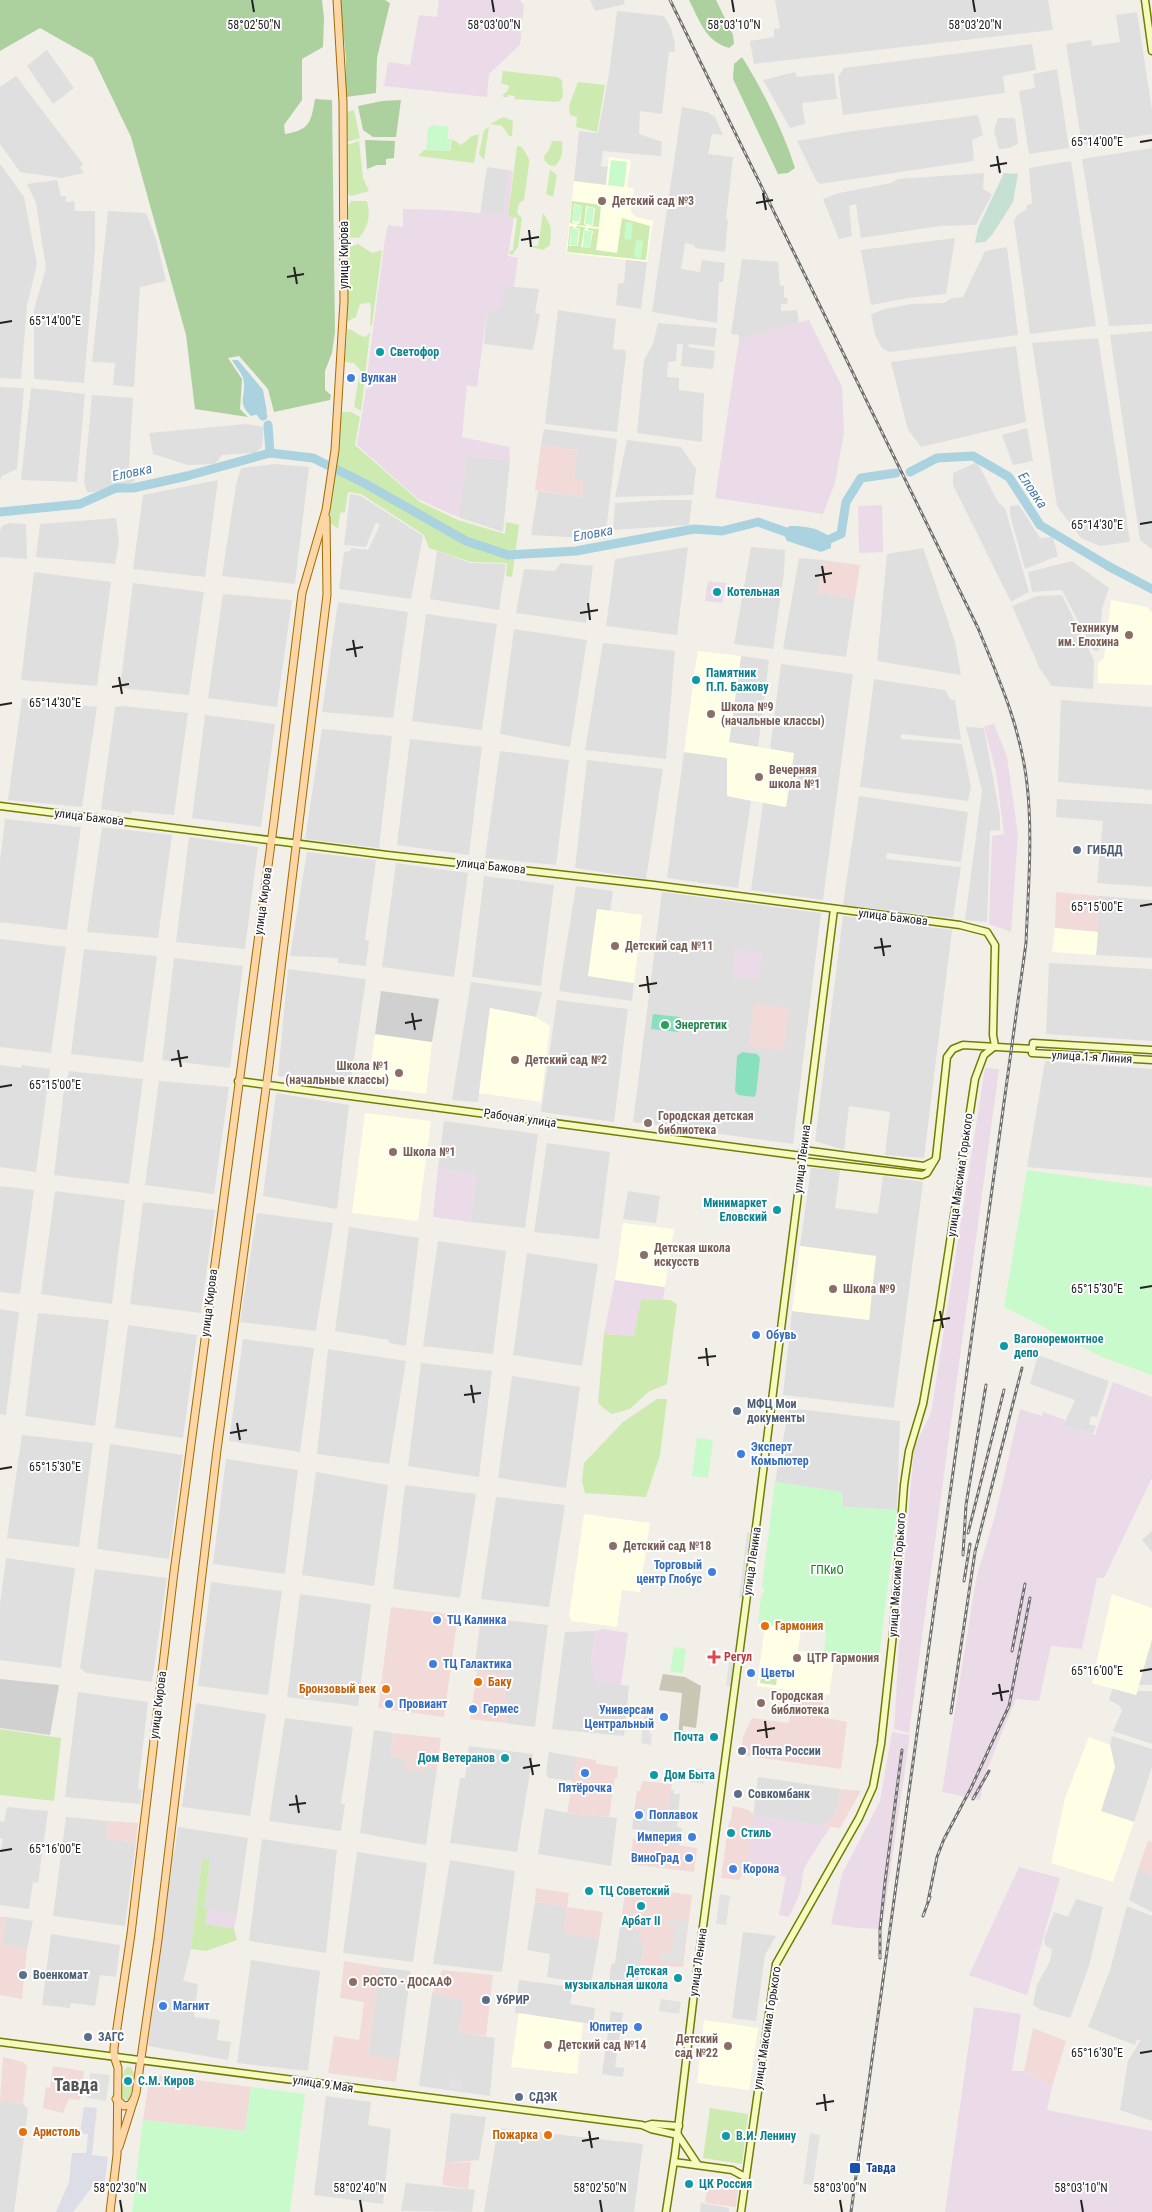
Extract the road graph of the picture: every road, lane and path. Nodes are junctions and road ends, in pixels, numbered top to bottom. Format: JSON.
{"nodes":[{"id":1,"x":337,"y":0,"type":"edge"},
{"id":2,"x":1145,"y":0,"type":"edge"},
{"id":3,"x":1152,"y":51,"type":"edge"},
{"id":4,"x":326,"y":510,"type":"junction"},
{"id":5,"x":0,"y":806,"type":"edge"},
{"id":6,"x":271,"y":840,"type":"junction"},
{"id":7,"x":297,"y":843,"type":"junction"},
{"id":8,"x":834,"y":909,"type":"junction"},
{"id":9,"x":996,"y":1046,"type":"junction"},
{"id":10,"x":1032,"y":1048,"type":"junction"},
{"id":11,"x":1152,"y":1050,"type":"edge"},
{"id":12,"x":1152,"y":1060,"type":"edge"},
{"id":13,"x":238,"y":1081,"type":"junction"},
{"id":14,"x":266,"y":1084,"type":"junction"},
{"id":15,"x":802,"y":1156,"type":"junction"},
{"id":16,"x":936,"y":1158,"type":"junction"},
{"id":17,"x":0,"y":2042,"type":"edge"},
{"id":18,"x":114,"y":2056,"type":"junction"},
{"id":19,"x":142,"y":2060,"type":"junction"},
{"id":20,"x":116,"y":2098,"type":"junction"},
{"id":21,"x":135,"y":2099,"type":"junction"},
{"id":22,"x":645,"y":2126,"type":"junction"},
{"id":23,"x":679,"y":2126,"type":"junction"},
{"id":24,"x":678,"y":2134,"type":"junction"},
{"id":25,"x":117,"y":2155,"type":"junction"},
{"id":26,"x":674,"y":2162,"type":"junction"},
{"id":27,"x":698,"y":2165,"type":"junction"},
{"id":28,"x":745,"y":2177,"type":"junction"},
{"id":29,"x":110,"y":2212,"type":"edge"},
{"id":30,"x":666,"y":2212,"type":"edge"},
{"id":31,"x":741,"y":2212,"type":"edge"}],
"edges":[{"from":1,"to":4,"type":"main road","name":"улица Кирова"},
{"from":2,"to":3,"type":"street"},
{"from":4,"to":6,"type":"main road","name":"улица Кирова"},
{"from":4,"to":7,"type":"main road","name":"улица Кирова"},
{"from":5,"to":6,"type":"street","name":"улица Бажова"},
{"from":6,"to":7,"type":"street","name":"улица Бажова"},
{"from":6,"to":13,"type":"main road","name":"улица Кирова"},
{"from":7,"to":8,"type":"street","name":"улица Бажова"},
{"from":7,"to":14,"type":"main road","name":"улица Кирова"},
{"from":8,"to":9,"type":"street","name":"улица Бажова"},
{"from":8,"to":15,"type":"street","name":"улица Ленина"},
{"from":9,"to":10,"type":"street","name":"улица 1-я Линия"},
{"from":9,"to":16,"type":"street","name":"улица 1-я Линия"},
{"from":9,"to":28,"type":"street","name":"улица Максима Горького"},
{"from":10,"to":11,"type":"street","name":"улица 1-я Линия"},
{"from":10,"to":12,"type":"street","name":"улица 1-я Линия"},
{"from":13,"to":14,"type":"street","name":"Рабочая улица"},
{"from":13,"to":18,"type":"main road","name":"улица Кирова"},
{"from":14,"to":15,"type":"street","name":"Рабочая улица"},
{"from":14,"to":19,"type":"main road","name":"улица Кирова"},
{"from":15,"to":16,"type":"street","name":"Рабочая улица"},
{"from":15,"to":16,"type":"street","name":"Рабочая улица"},
{"from":15,"to":23,"type":"street","name":"улица Ленина"},
{"from":17,"to":18,"type":"street","name":"улица 9 Мая"},
{"from":18,"to":19,"type":"street","name":"улица 9 Мая"},
{"from":18,"to":20,"type":"main road","name":"улица Кирова"},
{"from":19,"to":21,"type":"main road","name":"улица Кирова"},
{"from":19,"to":22,"type":"street","name":"улица 9 Мая"},
{"from":20,"to":21,"type":"main road"},
{"from":20,"to":25,"type":"main road","name":"улица Кирова"},
{"from":21,"to":25,"type":"main road","name":"улица Кирова"},
{"from":22,"to":23,"type":"street","name":"улица 9 Мая"},
{"from":22,"to":24,"type":"street","name":"улица 9 Мая"},
{"from":23,"to":24,"type":"street","name":"улица Ленина"},
{"from":24,"to":26,"type":"street","name":"улица Ленина"},
{"from":24,"to":27,"type":"street"},
{"from":25,"to":29,"type":"main road","name":"улица Кирова"},
{"from":26,"to":27,"type":"street"},
{"from":26,"to":30,"type":"street","name":"улица Ленина"},
{"from":27,"to":28,"type":"street"},
{"from":28,"to":31,"type":"street","name":"улица Максима Горького"}]}
